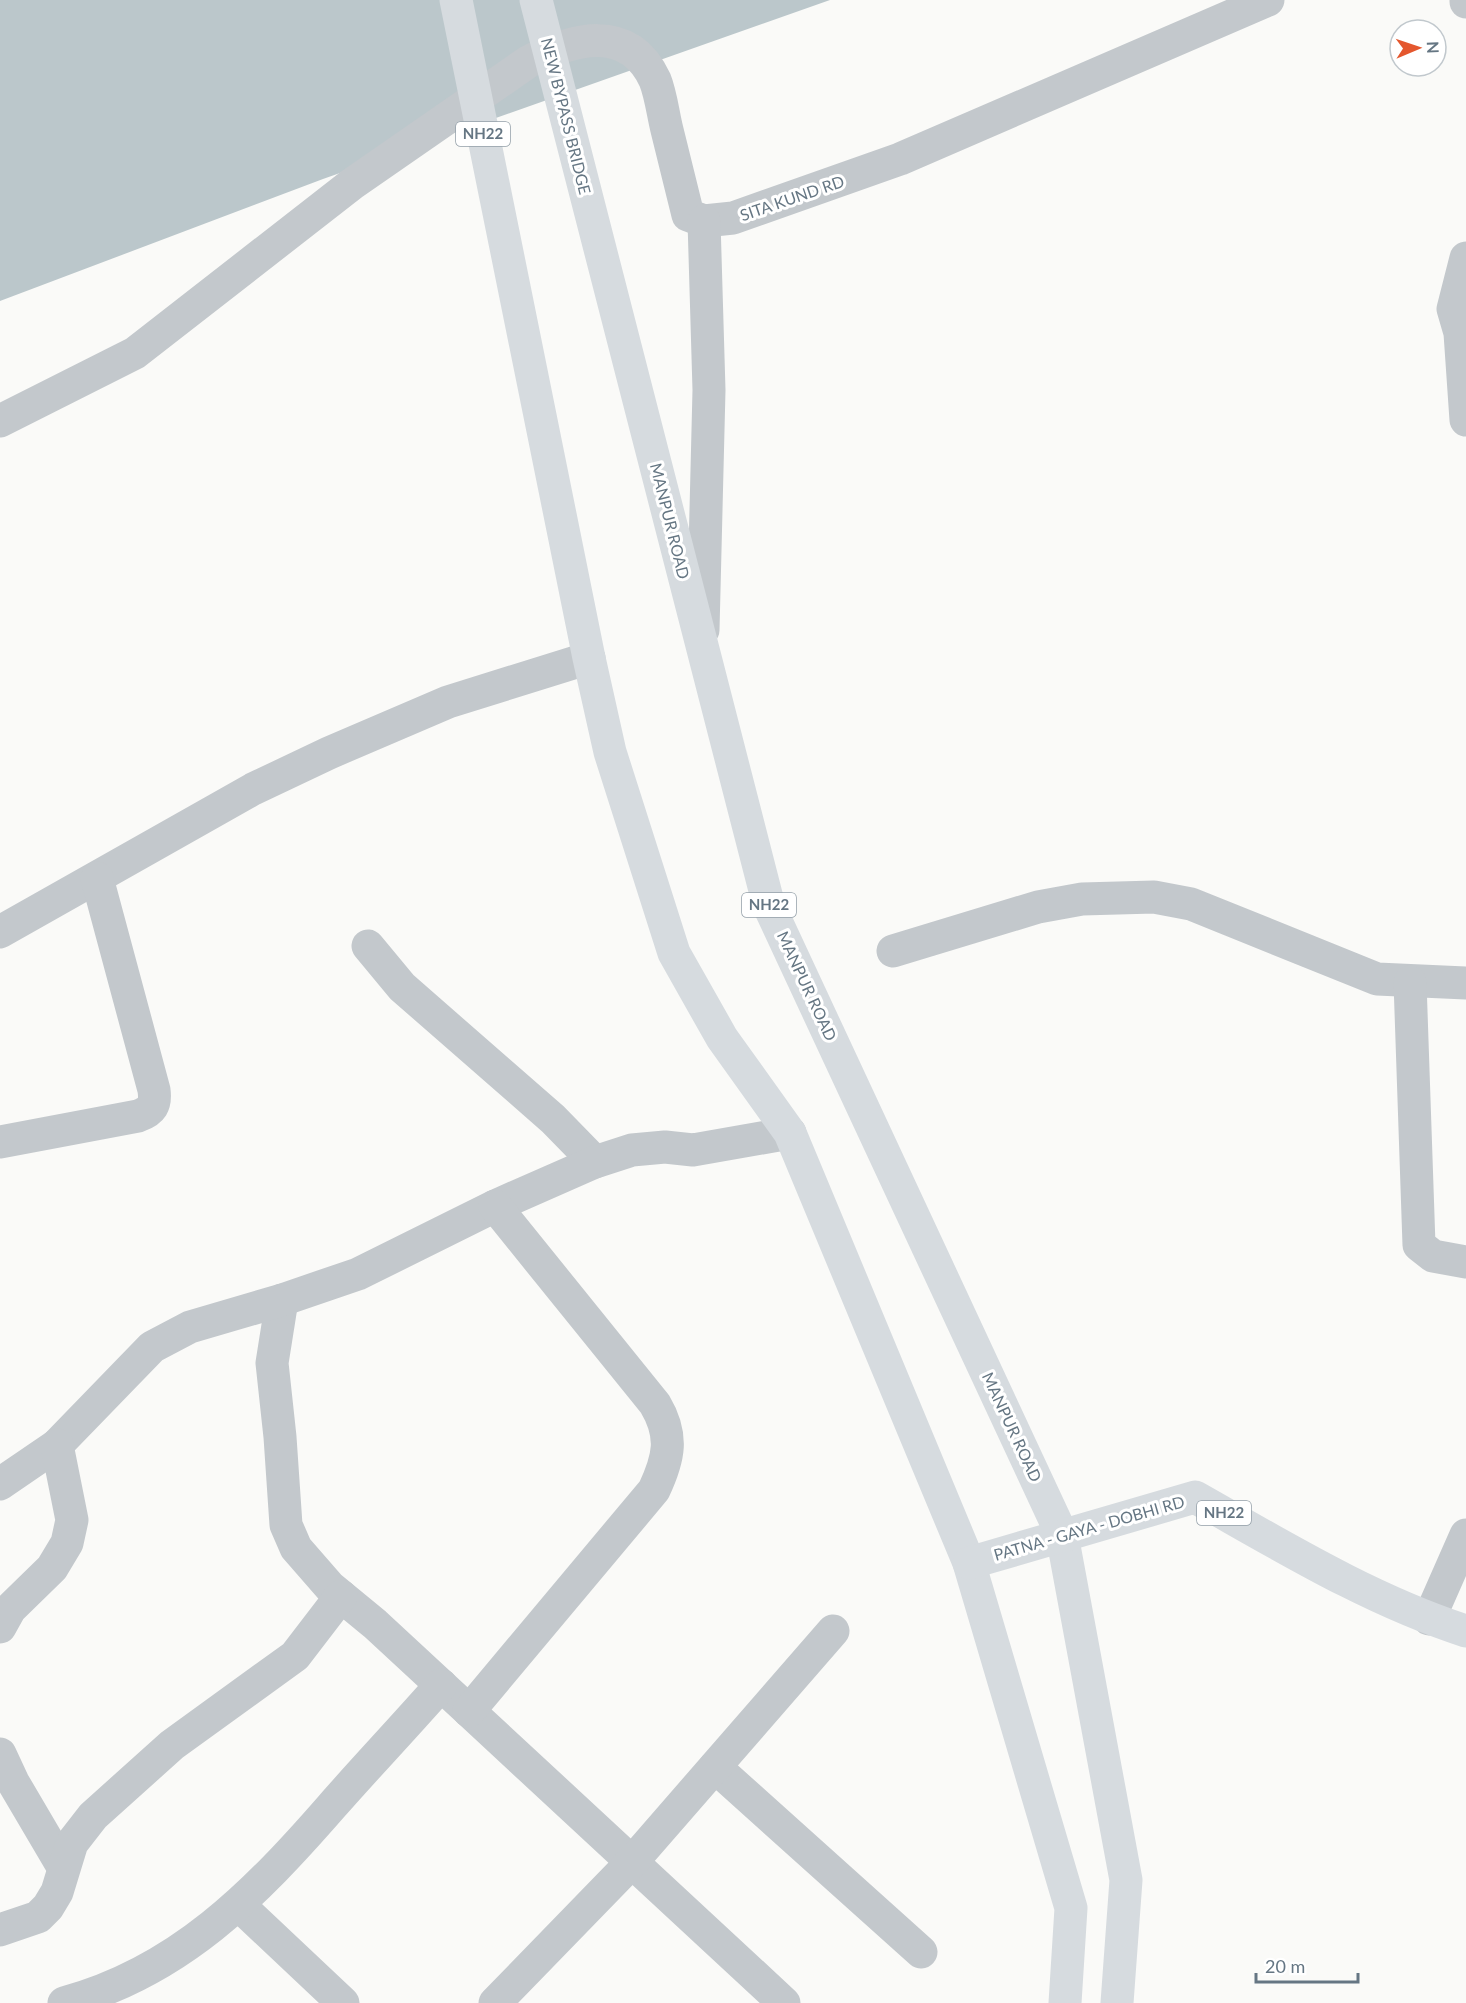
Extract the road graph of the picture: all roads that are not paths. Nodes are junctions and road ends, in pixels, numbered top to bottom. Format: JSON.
{"nodes":[{"id":1,"x":456,"y":0,"type":"edge"},
{"id":2,"x":536,"y":0,"type":"edge"},
{"id":3,"x":1268,"y":0,"type":"edge"},
{"id":4,"x":704,"y":221,"type":"junction"},
{"id":5,"x":596,"y":231,"type":"joint"},
{"id":6,"x":1466,"y":258,"type":"edge"},
{"id":7,"x":1466,"y":420,"type":"edge"},
{"id":8,"x":0,"y":421,"type":"edge"},
{"id":9,"x":702,"y":645,"type":"junction"},
{"id":10,"x":589,"y":658,"type":"junction"},
{"id":11,"x":97,"y":878,"type":"junction"},
{"id":12,"x":0,"y":932,"type":"edge"},
{"id":13,"x":368,"y":946,"type":"dead end"},
{"id":14,"x":893,"y":951,"type":"dead end"},
{"id":15,"x":1410,"y":982,"type":"junction"},
{"id":16,"x":1466,"y":983,"type":"edge"},
{"id":17,"x":790,"y":1133,"type":"junction"},
{"id":18,"x":0,"y":1142,"type":"edge"},
{"id":19,"x":595,"y":1162,"type":"junction"},
{"id":20,"x":495,"y":1206,"type":"junction"},
{"id":21,"x":1466,"y":1262,"type":"edge"},
{"id":22,"x":282,"y":1300,"type":"junction"},
{"id":23,"x":57,"y":1445,"type":"junction"},
{"id":24,"x":0,"y":1484,"type":"edge"},
{"id":25,"x":1062,"y":1535,"type":"junction"},
{"id":26,"x":1466,"y":1535,"type":"edge"},
{"id":27,"x":969,"y":1563,"type":"junction"},
{"id":28,"x":341,"y":1596,"type":"junction"},
{"id":29,"x":1429,"y":1619,"type":"junction"},
{"id":30,"x":0,"y":1627,"type":"edge"},
{"id":31,"x":833,"y":1631,"type":"dead end"},
{"id":32,"x":1466,"y":1631,"type":"edge"},
{"id":33,"x":441,"y":1685,"type":"junction"},
{"id":34,"x":470,"y":1711,"type":"junction"},
{"id":35,"x":0,"y":1754,"type":"edge"},
{"id":36,"x":715,"y":1767,"type":"junction"},
{"id":37,"x":632,"y":1862,"type":"junction"},
{"id":38,"x":63,"y":1867,"type":"junction"},
{"id":39,"x":239,"y":1905,"type":"junction"},
{"id":40,"x":0,"y":1930,"type":"edge"},
{"id":41,"x":921,"y":1952,"type":"dead end"},
{"id":42,"x":64,"y":2003,"type":"edge"},
{"id":43,"x":343,"y":2003,"type":"edge"},
{"id":44,"x":495,"y":2003,"type":"edge"},
{"id":45,"x":784,"y":2003,"type":"edge"},
{"id":46,"x":1065,"y":2003,"type":"edge"},
{"id":47,"x":1117,"y":2003,"type":"edge"}],
"edges":[{"from":1,"to":10,"type":"main road","number":"NH22"},
{"from":2,"to":5,"type":"main road","name":"NEW BYPASS BRIDGE","number":"NH22"},
{"from":3,"to":4,"type":"street","name":"SITA KUND RD"},
{"from":4,"to":8,"type":"street"},
{"from":4,"to":9,"type":"street"},
{"from":5,"to":9,"type":"main road","name":"MANPUR ROAD","number":"NH22"},
{"from":6,"to":7,"type":"street"},
{"from":9,"to":25,"type":"main road","name":"MANPUR ROAD","number":"NH22"},
{"from":10,"to":11,"type":"street"},
{"from":10,"to":17,"type":"main road","number":"NH22"},
{"from":11,"to":12,"type":"street"},
{"from":11,"to":18,"type":"street"},
{"from":13,"to":19,"type":"street"},
{"from":14,"to":15,"type":"street"},
{"from":15,"to":16,"type":"street"},
{"from":15,"to":21,"type":"street"},
{"from":17,"to":19,"type":"street"},
{"from":17,"to":27,"type":"main road","number":"NH22"},
{"from":19,"to":20,"type":"street"},
{"from":20,"to":22,"type":"street"},
{"from":20,"to":34,"type":"street"},
{"from":22,"to":23,"type":"street"},
{"from":22,"to":28,"type":"street"},
{"from":23,"to":24,"type":"street"},
{"from":23,"to":30,"type":"street"},
{"from":25,"to":27,"type":"main road","name":"PATNA - GAYA - DOBHI RD","number":"NH22"},
{"from":25,"to":29,"type":"main road","name":"PATNA - GAYA - DOBHI RD","number":"NH22"},
{"from":25,"to":47,"type":"main road","name":"MANPUR ROAD"},
{"from":26,"to":29,"type":"street"},
{"from":27,"to":46,"type":"main road"},
{"from":28,"to":33,"type":"street"},
{"from":28,"to":38,"type":"street"},
{"from":29,"to":32,"type":"main road","name":"PATNA - GAYA - DOBHI RD","number":"NH22"},
{"from":31,"to":36,"type":"street"},
{"from":33,"to":34,"type":"street"},
{"from":33,"to":39,"type":"street"},
{"from":34,"to":37,"type":"street"},
{"from":35,"to":38,"type":"street"},
{"from":36,"to":37,"type":"street"},
{"from":36,"to":41,"type":"street"},
{"from":37,"to":44,"type":"street"},
{"from":37,"to":45,"type":"street"},
{"from":38,"to":40,"type":"street"},
{"from":39,"to":42,"type":"street"},
{"from":39,"to":43,"type":"street"}]}
